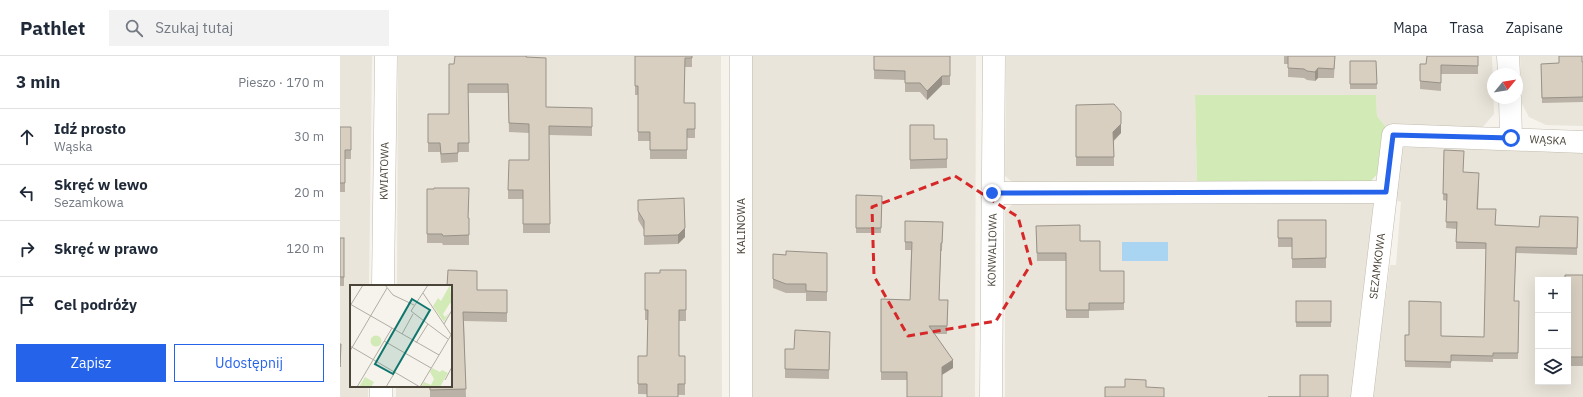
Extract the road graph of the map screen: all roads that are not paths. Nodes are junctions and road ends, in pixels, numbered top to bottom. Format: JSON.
{"nodes":[{"id":1,"x":386,"y":56,"type":"edge"},
{"id":2,"x":741,"y":56,"type":"edge"},
{"id":3,"x":994,"y":56,"type":"edge"},
{"id":4,"x":1508,"y":56,"type":"edge"},
{"id":5,"x":1509,"y":68,"type":"edge"},
{"id":6,"x":1510,"y":104,"type":"edge"},
{"id":7,"x":1393,"y":135,"type":"joint"},
{"id":8,"x":1511,"y":138,"type":"junction"},
{"id":9,"x":1583,"y":142,"type":"edge"},
{"id":10,"x":1386,"y":192,"type":"junction"},
{"id":11,"x":992,"y":193,"type":"junction"},
{"id":12,"x":383,"y":285,"type":"edge"},
{"id":13,"x":741,"y":397,"type":"edge"},
{"id":14,"x":991,"y":397,"type":"edge"},
{"id":15,"x":1362,"y":397,"type":"edge"}],
"edges":[{"from":1,"to":12,"type":"street","name":"KWIATOWA"},
{"from":2,"to":13,"type":"street","name":"KALINOWA"},
{"from":3,"to":11,"type":"street","name":"KONWALIOWA"},
{"from":4,"to":5,"type":"street"},
{"from":6,"to":8,"type":"street"},
{"from":7,"to":8,"type":"street","name":"WĄSKA"},
{"from":7,"to":10,"type":"street","name":"SEZAMKOWA"},
{"from":8,"to":9,"type":"street","name":"WĄSKA"},
{"from":10,"to":11,"type":"street"},
{"from":10,"to":15,"type":"street","name":"SEZAMKOWA"},
{"from":11,"to":14,"type":"street","name":"KONWALIOWA"}]}
